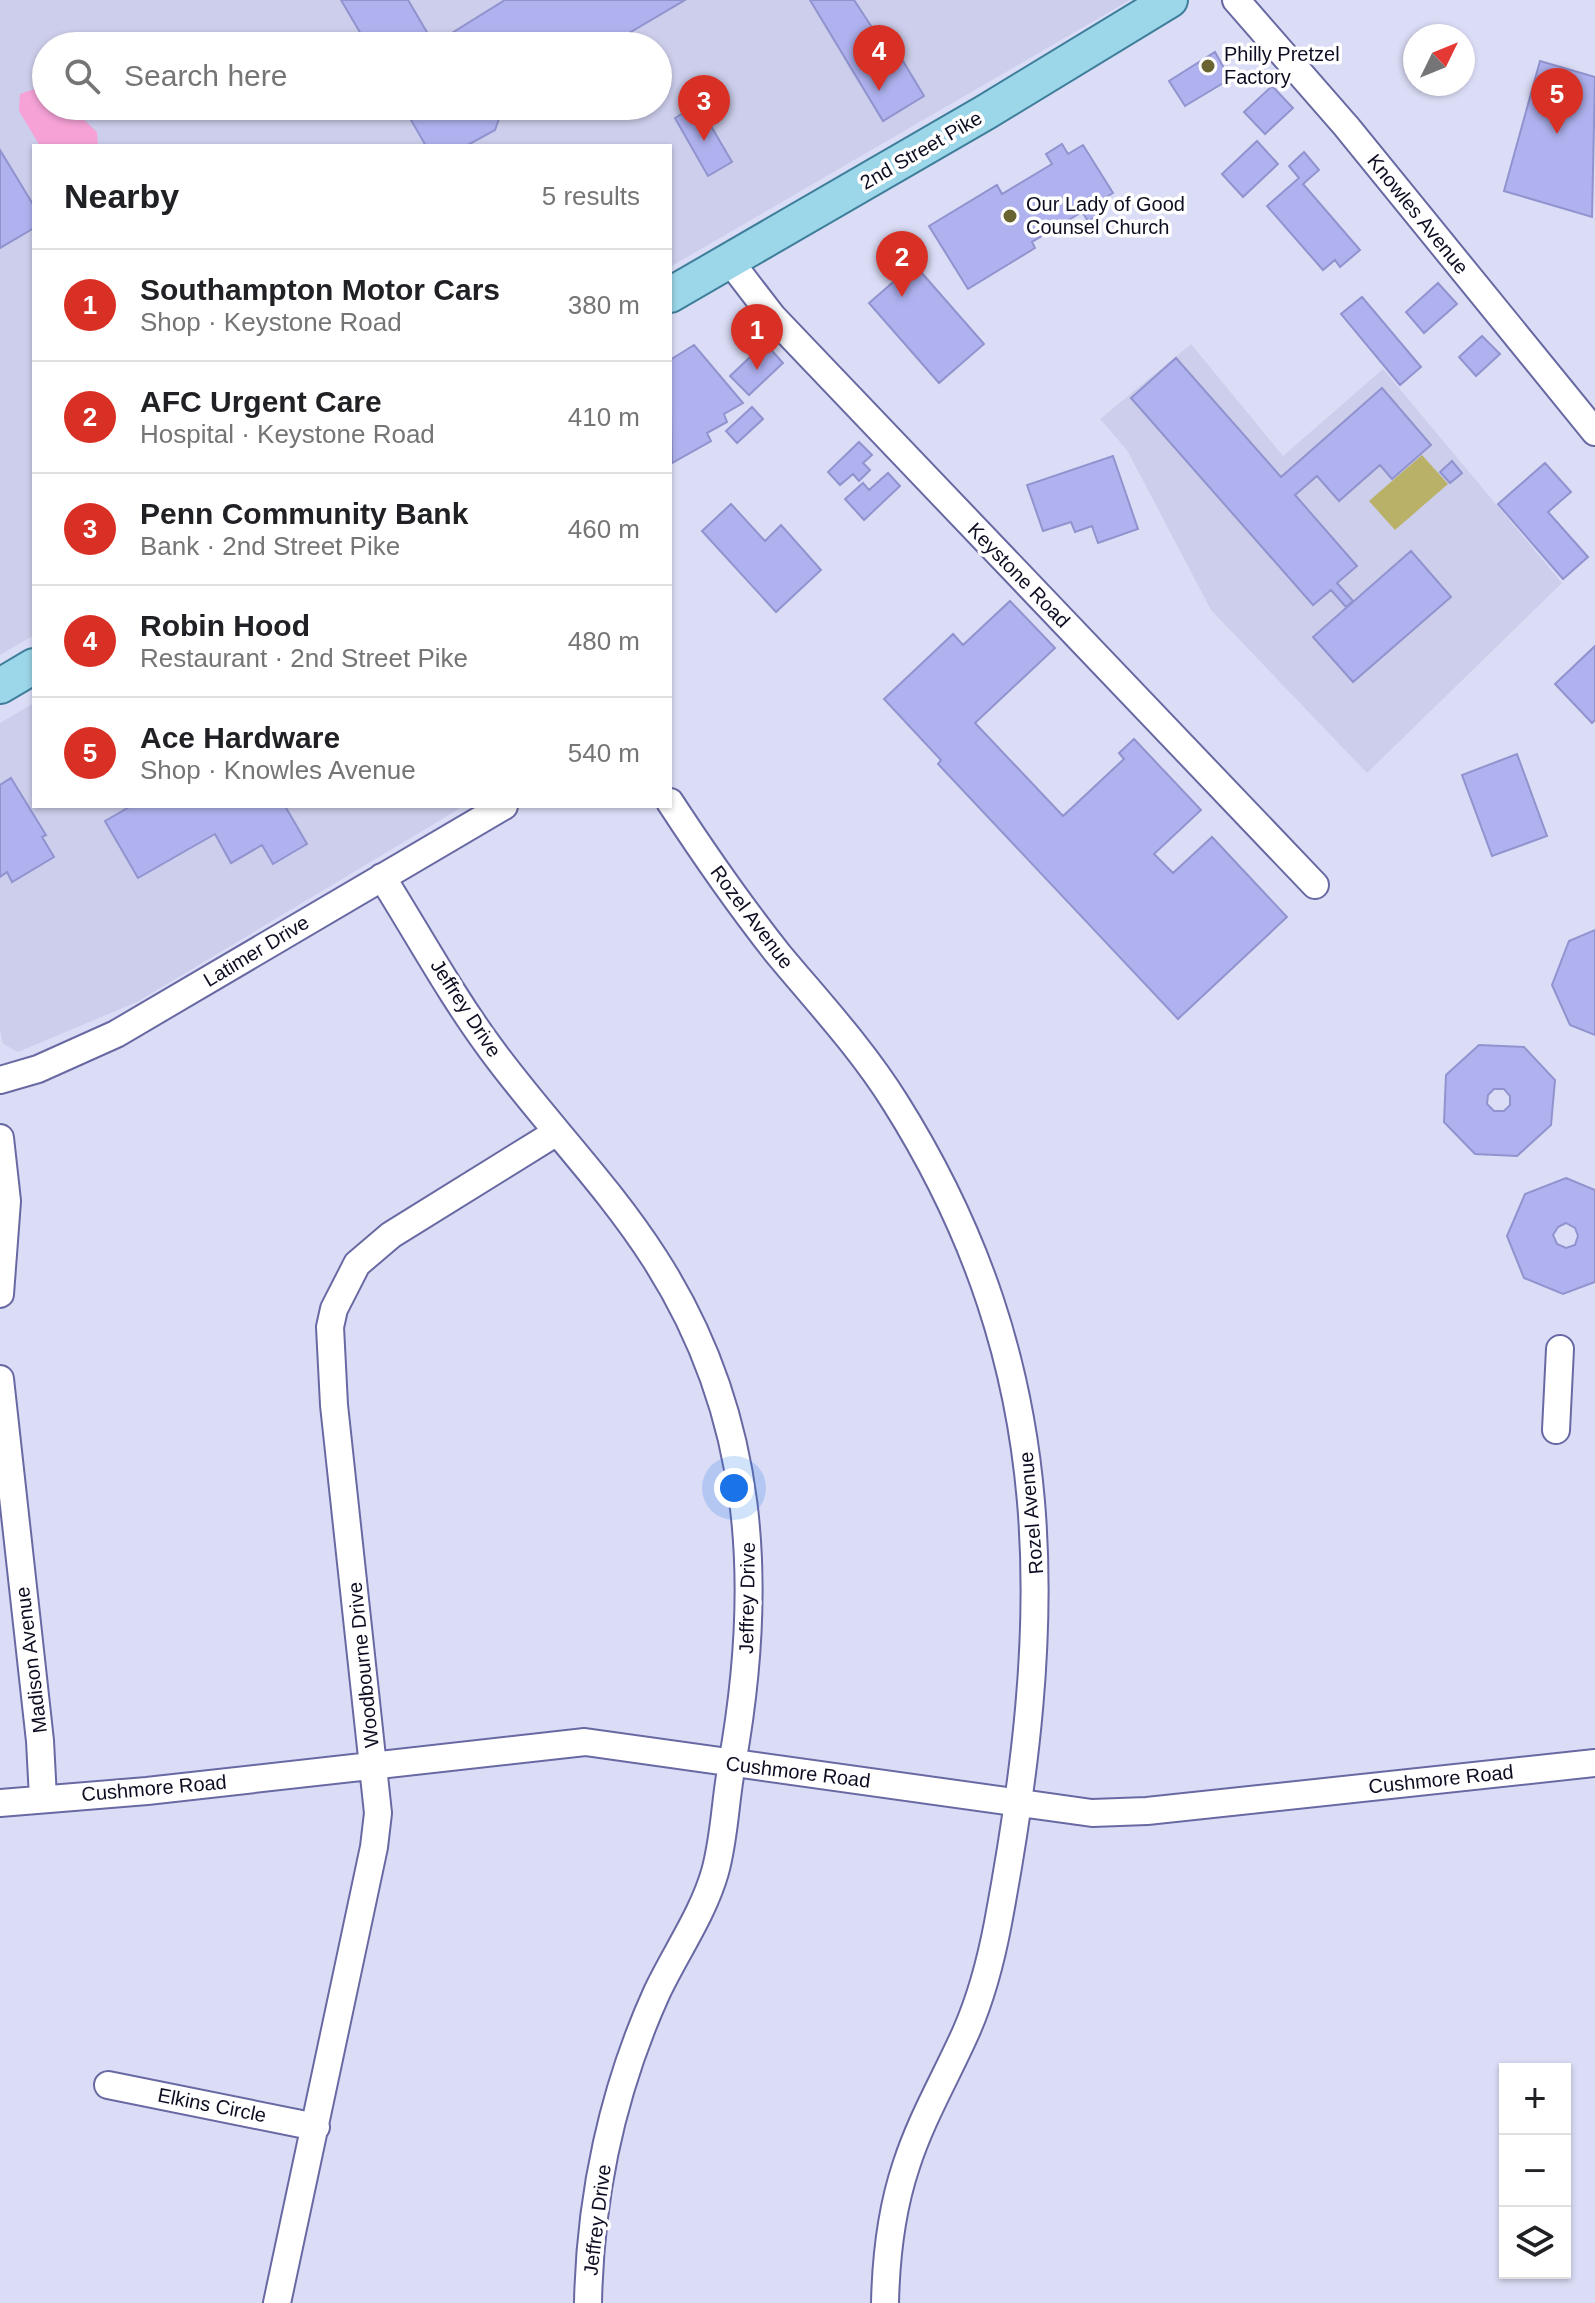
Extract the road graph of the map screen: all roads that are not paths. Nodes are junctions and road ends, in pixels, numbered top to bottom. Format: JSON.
{"nodes":[{"id":1,"x":1170,"y":0,"type":"edge"},
{"id":2,"x":1236,"y":0,"type":"edge"},
{"id":3,"x":729,"y":260,"type":"junction"},
{"id":4,"x":672,"y":294,"type":"edge"},
{"id":5,"x":1595,"y":432,"type":"edge"},
{"id":6,"x":32,"y":667,"type":"edge"},
{"id":7,"x":0,"y":686,"type":"edge"},
{"id":8,"x":672,"y":805,"type":"edge"},
{"id":9,"x":501,"y":808,"type":"edge"},
{"id":10,"x":382,"y":877,"type":"junction"},
{"id":11,"x":1315,"y":885,"type":"dead end"},
{"id":12,"x":0,"y":1080,"type":"edge"},
{"id":13,"x":557,"y":1132,"type":"junction"},
{"id":14,"x":0,"y":1138,"type":"edge"},
{"id":15,"x":0,"y":1294,"type":"edge"},
{"id":16,"x":1560,"y":1349,"type":"dead end"},
{"id":17,"x":0,"y":1379,"type":"edge"},
{"id":18,"x":1556,"y":1430,"type":"dead end"},
{"id":19,"x":5,"y":1493,"type":"edge"},
{"id":20,"x":1595,"y":1763,"type":"edge"},
{"id":21,"x":732,"y":1764,"type":"junction"},
{"id":22,"x":374,"y":1765,"type":"junction"},
{"id":23,"x":43,"y":1798,"type":"junction"},
{"id":24,"x":1016,"y":1802,"type":"junction"},
{"id":25,"x":0,"y":1803,"type":"edge"},
{"id":26,"x":108,"y":2085,"type":"dead end"},
{"id":27,"x":316,"y":2127,"type":"junction"},
{"id":28,"x":277,"y":2303,"type":"edge"},
{"id":29,"x":588,"y":2303,"type":"edge"},
{"id":30,"x":885,"y":2303,"type":"edge"}],
"edges":[{"from":1,"to":3,"type":"main road","name":"2nd Street Pike"},
{"from":2,"to":5,"type":"street","name":"Knowles Avenue"},
{"from":3,"to":4,"type":"main road","name":"2nd Street Pike"},
{"from":3,"to":11,"type":"street","name":"Keystone Road"},
{"from":6,"to":7,"type":"main road"},
{"from":8,"to":24,"type":"street","name":"Rozel Avenue"},
{"from":9,"to":10,"type":"street","name":"Latimer Drive"},
{"from":10,"to":12,"type":"street","name":"Latimer Drive"},
{"from":10,"to":13,"type":"street","name":"Jeffrey Drive"},
{"from":13,"to":21,"type":"street","name":"Jeffrey Drive"},
{"from":13,"to":22,"type":"street","name":"Woodbourne Drive"},
{"from":14,"to":15,"type":"street"},
{"from":16,"to":18,"type":"street"},
{"from":17,"to":19,"type":"street","name":"Madison Avenue"},
{"from":19,"to":23,"type":"street","name":"Madison Avenue"},
{"from":20,"to":24,"type":"street","name":"Cushmore Road"},
{"from":21,"to":22,"type":"street","name":"Cushmore Road"},
{"from":21,"to":24,"type":"street","name":"Cushmore Road"},
{"from":21,"to":29,"type":"street","name":"Jeffrey Drive"},
{"from":22,"to":23,"type":"street","name":"Cushmore Road"},
{"from":22,"to":27,"type":"street","name":"Woodbourne Drive"},
{"from":23,"to":25,"type":"street","name":"Cushmore Road"},
{"from":24,"to":30,"type":"street","name":"Rozel Avenue"},
{"from":26,"to":27,"type":"street","name":"Elkins Circle"},
{"from":27,"to":28,"type":"street","name":"Woodbourne Drive"}]}
